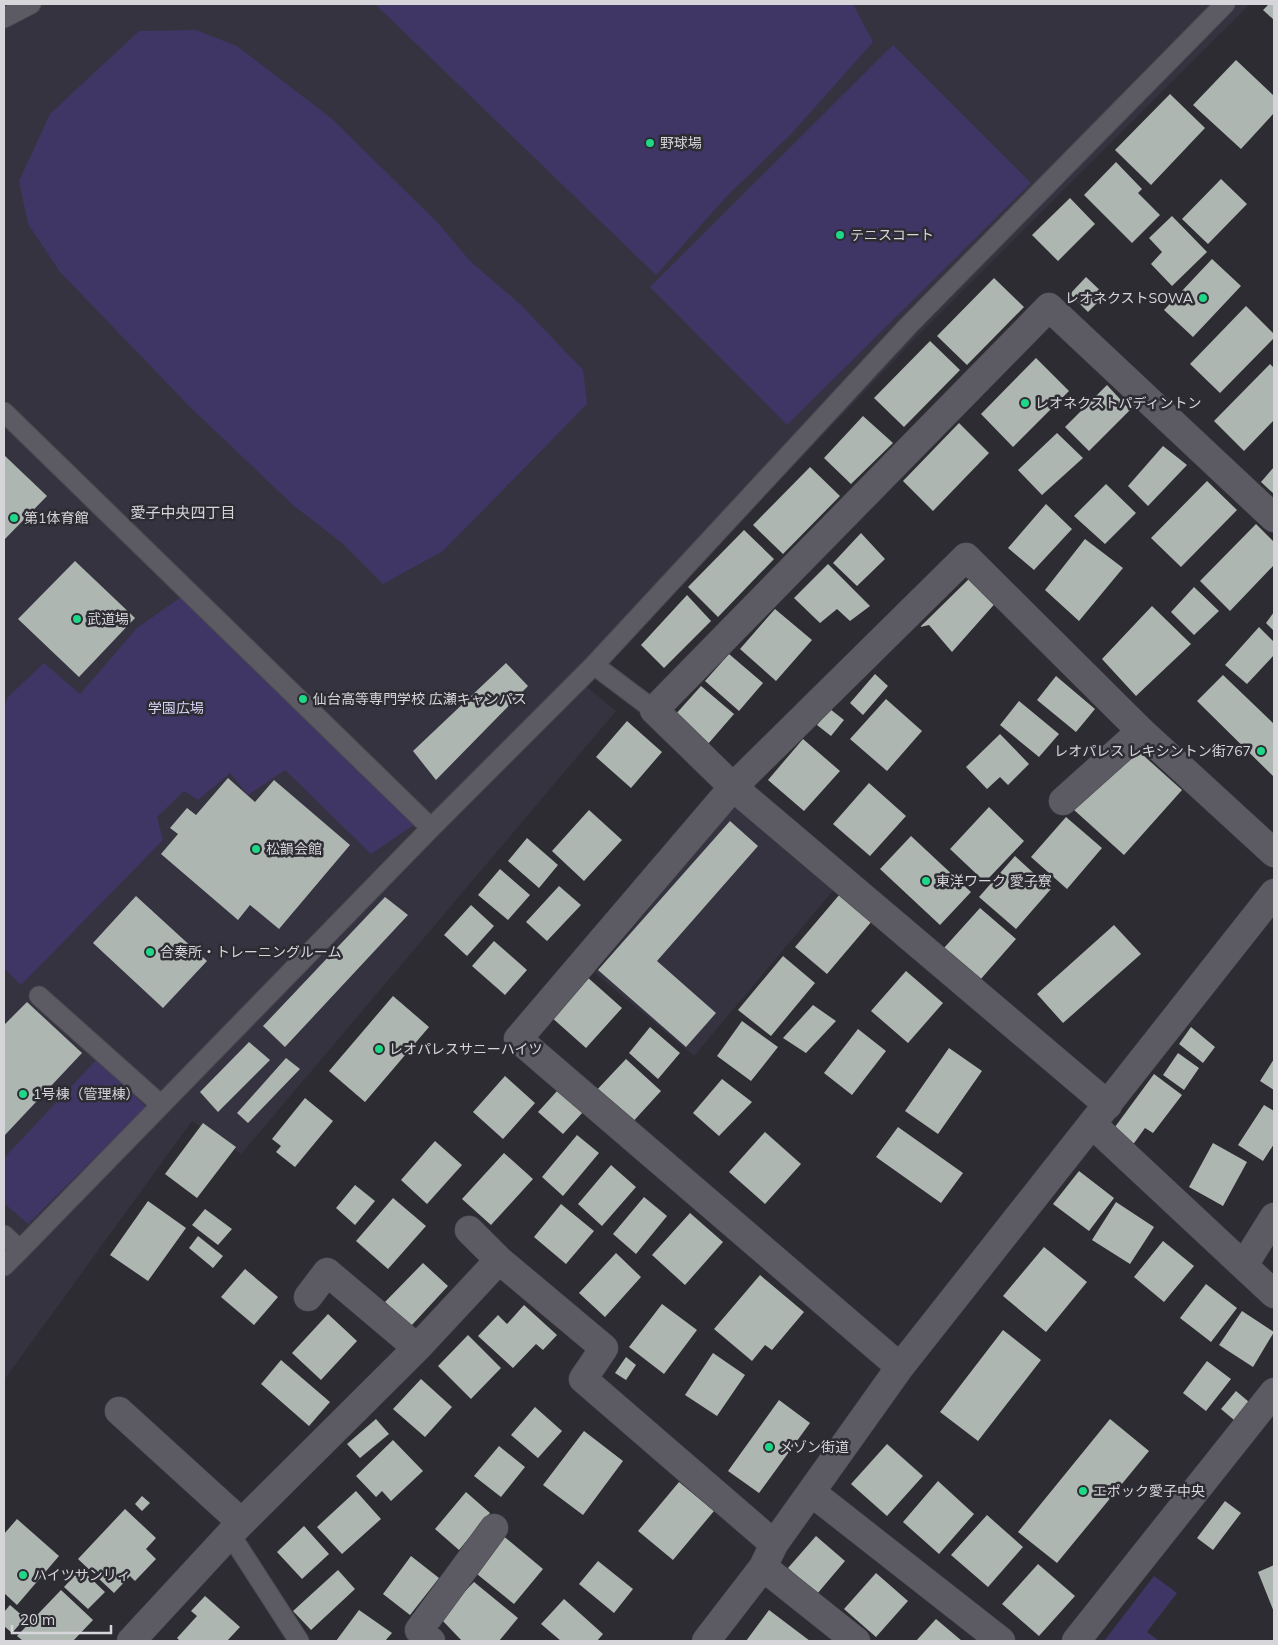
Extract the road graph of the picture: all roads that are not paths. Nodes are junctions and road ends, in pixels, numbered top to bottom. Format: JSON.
{"nodes":[{"id":1,"x":31,"y":4,"type":"edge"},
{"id":2,"x":1224,"y":4,"type":"edge"},
{"id":3,"x":4,"y":18,"type":"edge"},
{"id":4,"x":4,"y":412,"type":"edge"},
{"id":5,"x":1274,"y":518,"type":"edge"},
{"id":6,"x":594,"y":665,"type":"junction"},
{"id":7,"x":654,"y":710,"type":"junction"},
{"id":8,"x":1141,"y":731,"type":"junction"},
{"id":9,"x":733,"y":787,"type":"junction"},
{"id":10,"x":1064,"y":801,"type":"dead end"},
{"id":11,"x":431,"y":828,"type":"junction"},
{"id":12,"x":1274,"y":853,"type":"edge"},
{"id":13,"x":1274,"y":893,"type":"edge"},
{"id":14,"x":39,"y":996,"type":"dead end"},
{"id":15,"x":160,"y":1104,"type":"junction"},
{"id":16,"x":1101,"y":1115,"type":"junction"},
{"id":17,"x":1274,"y":1217,"type":"edge"},
{"id":18,"x":469,"y":1230,"type":"dead end"},
{"id":19,"x":4,"y":1235,"type":"edge"},
{"id":20,"x":20,"y":1250,"type":"junction"},
{"id":21,"x":500,"y":1260,"type":"junction"},
{"id":22,"x":1244,"y":1265,"type":"junction"},
{"id":23,"x":4,"y":1266,"type":"edge"},
{"id":24,"x":1274,"y":1294,"type":"edge"},
{"id":25,"x":308,"y":1297,"type":"dead end"},
{"id":26,"x":417,"y":1348,"type":"junction"},
{"id":27,"x":900,"y":1367,"type":"junction"},
{"id":28,"x":1274,"y":1392,"type":"edge"},
{"id":29,"x":119,"y":1411,"type":"dead end"},
{"id":30,"x":811,"y":1492,"type":"junction"},
{"id":31,"x":235,"y":1528,"type":"junction"},
{"id":32,"x":494,"y":1528,"type":"dead end"},
{"id":33,"x":769,"y":1556,"type":"junction"},
{"id":34,"x":131,"y":1641,"type":"edge"},
{"id":35,"x":299,"y":1641,"type":"edge"},
{"id":36,"x":431,"y":1641,"type":"edge"},
{"id":37,"x":706,"y":1641,"type":"edge"},
{"id":38,"x":856,"y":1641,"type":"edge"},
{"id":39,"x":1001,"y":1641,"type":"edge"},
{"id":40,"x":1076,"y":1641,"type":"edge"}],
"edges":[{"from":1,"to":3,"type":"lane"},
{"from":2,"to":6,"type":"lane"},
{"from":4,"to":11,"type":"lane"},
{"from":5,"to":7,"type":"street"},
{"from":6,"to":7,"type":"lane"},
{"from":6,"to":11,"type":"lane"},
{"from":7,"to":9,"type":"street"},
{"from":8,"to":9,"type":"street"},
{"from":8,"to":10,"type":"street"},
{"from":8,"to":12,"type":"street"},
{"from":9,"to":16,"type":"street"},
{"from":9,"to":27,"type":"street"},
{"from":11,"to":15,"type":"lane"},
{"from":13,"to":16,"type":"street"},
{"from":14,"to":15,"type":"lane"},
{"from":15,"to":20,"type":"lane"},
{"from":16,"to":22,"type":"street"},
{"from":16,"to":27,"type":"street"},
{"from":17,"to":22,"type":"street"},
{"from":18,"to":21,"type":"street"},
{"from":19,"to":20,"type":"lane"},
{"from":20,"to":23,"type":"lane"},
{"from":21,"to":26,"type":"street"},
{"from":21,"to":33,"type":"street"},
{"from":22,"to":24,"type":"street"},
{"from":25,"to":26,"type":"street"},
{"from":26,"to":31,"type":"street"},
{"from":27,"to":30,"type":"street"},
{"from":28,"to":40,"type":"street"},
{"from":29,"to":31,"type":"street"},
{"from":30,"to":33,"type":"street"},
{"from":30,"to":39,"type":"street"},
{"from":31,"to":34,"type":"street"},
{"from":31,"to":35,"type":"lane"},
{"from":32,"to":36,"type":"street"},
{"from":33,"to":37,"type":"street"},
{"from":33,"to":38,"type":"street"}]}
